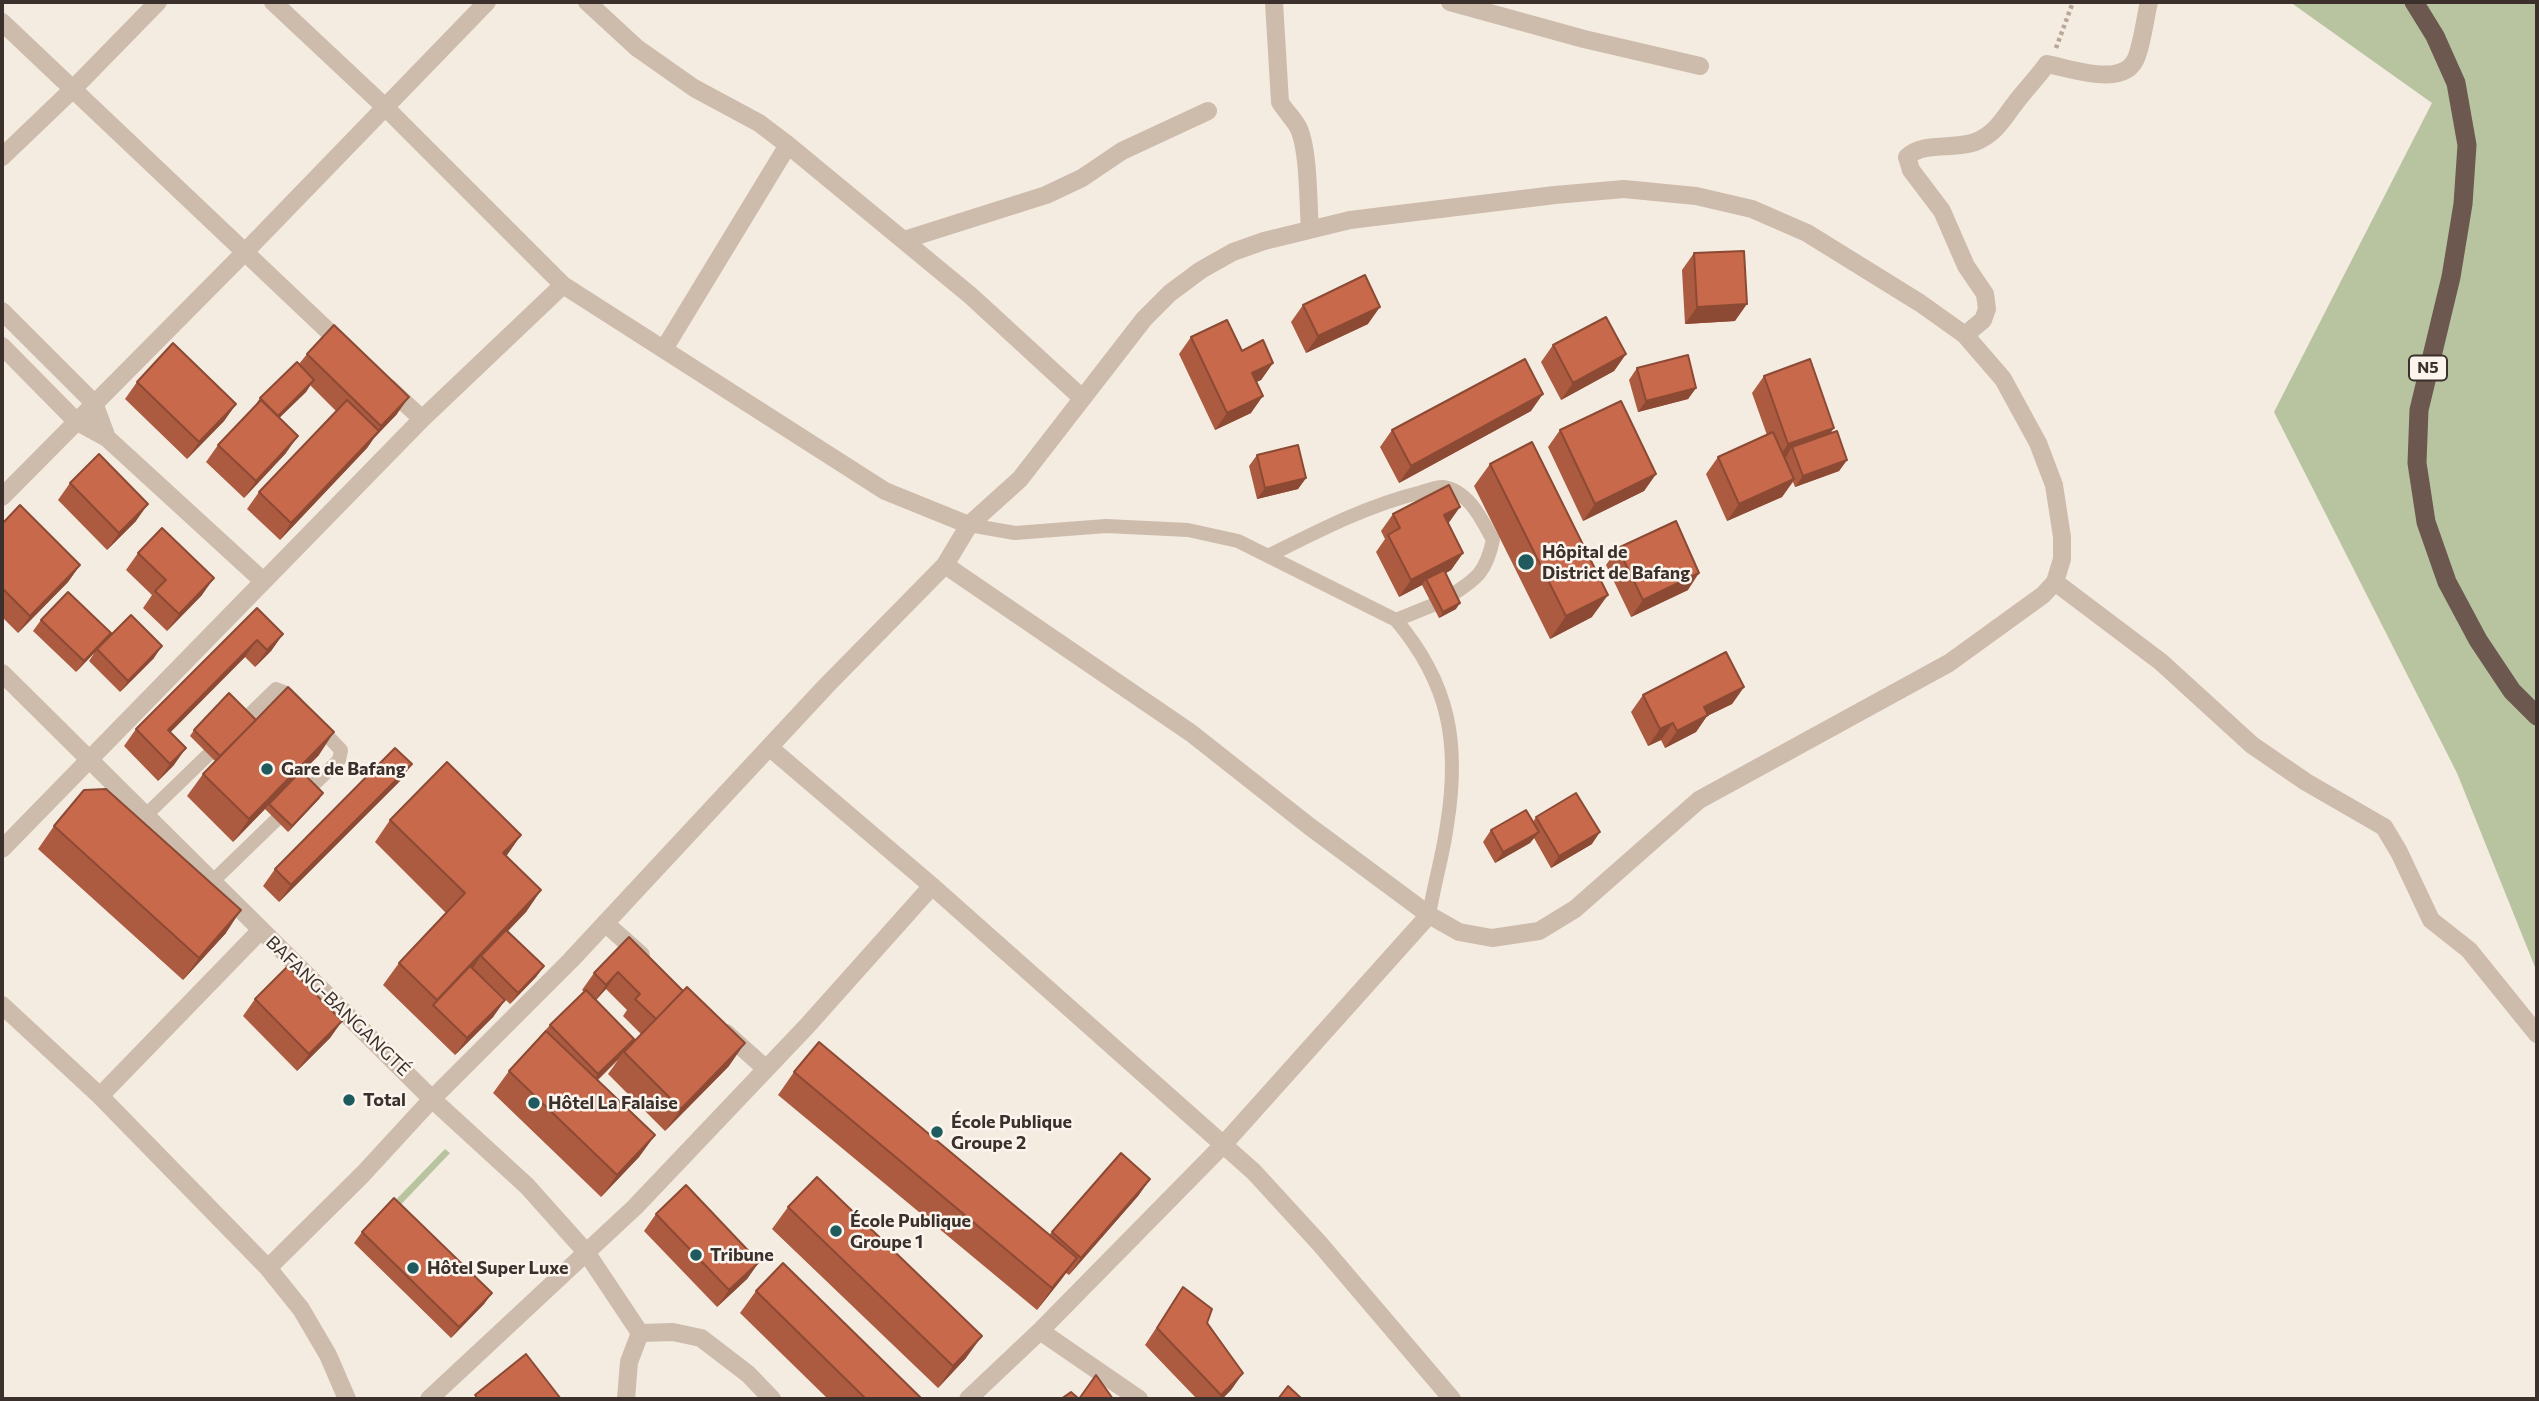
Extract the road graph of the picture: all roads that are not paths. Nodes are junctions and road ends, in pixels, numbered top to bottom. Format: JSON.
{"nodes":[{"id":1,"x":158,"y":2,"type":"edge"},
{"id":2,"x":273,"y":2,"type":"edge"},
{"id":3,"x":487,"y":2,"type":"edge"},
{"id":4,"x":587,"y":2,"type":"edge"},
{"id":5,"x":1274,"y":2,"type":"edge"},
{"id":6,"x":1450,"y":2,"type":"edge"},
{"id":7,"x":2149,"y":2,"type":"edge"},
{"id":8,"x":2414,"y":2,"type":"edge"},
{"id":9,"x":2,"y":22,"type":"edge"},
{"id":10,"x":1700,"y":66,"type":"dead end"},
{"id":11,"x":72,"y":90,"type":"junction"},
{"id":12,"x":385,"y":107,"type":"junction"},
{"id":13,"x":1208,"y":111,"type":"dead end"},
{"id":14,"x":788,"y":145,"type":"junction"},
{"id":15,"x":2,"y":157,"type":"edge"},
{"id":16,"x":1310,"y":230,"type":"junction"},
{"id":17,"x":904,"y":240,"type":"junction"},
{"id":18,"x":244,"y":253,"type":"junction"},
{"id":19,"x":564,"y":285,"type":"junction"},
{"id":20,"x":2,"y":311,"type":"edge"},
{"id":21,"x":1965,"y":335,"type":"junction"},
{"id":22,"x":2,"y":346,"type":"edge"},
{"id":23,"x":664,"y":349,"type":"junction"},
{"id":24,"x":1082,"y":398,"type":"junction"},
{"id":25,"x":94,"y":403,"type":"junction"},
{"id":26,"x":422,"y":419,"type":"junction"},
{"id":27,"x":76,"y":421,"type":"junction"},
{"id":28,"x":107,"y":438,"type":"junction"},
{"id":29,"x":2,"y":497,"type":"edge"},
{"id":30,"x":969,"y":525,"type":"junction"},
{"id":31,"x":1268,"y":556,"type":"junction"},
{"id":32,"x":945,"y":565,"type":"junction"},
{"id":33,"x":262,"y":580,"type":"junction"},
{"id":34,"x":2055,"y":582,"type":"junction"},
{"id":35,"x":1450,"y":596,"type":"edge"},
{"id":36,"x":1433,"y":605,"type":"edge"},
{"id":37,"x":1396,"y":620,"type":"junction"},
{"id":38,"x":2,"y":673,"type":"edge"},
{"id":39,"x":2537,"y":716,"type":"edge"},
{"id":40,"x":245,"y":719,"type":"edge"},
{"id":41,"x":769,"y":747,"type":"junction"},
{"id":42,"x":209,"y":754,"type":"edge"},
{"id":43,"x":90,"y":758,"type":"junction"},
{"id":44,"x":309,"y":789,"type":"edge"},
{"id":45,"x":146,"y":815,"type":"junction"},
{"id":46,"x":276,"y":820,"type":"edge"},
{"id":47,"x":2,"y":849,"type":"edge"},
{"id":48,"x":212,"y":882,"type":"junction"},
{"id":49,"x":932,"y":886,"type":"junction"},
{"id":50,"x":1429,"y":915,"type":"junction"},
{"id":51,"x":605,"y":923,"type":"junction"},
{"id":52,"x":260,"y":930,"type":"junction"},
{"id":53,"x":655,"y":969,"type":"edge"},
{"id":54,"x":2,"y":1005,"type":"edge"},
{"id":55,"x":715,"y":1023,"type":"edge"},
{"id":56,"x":2537,"y":1034,"type":"edge"},
{"id":57,"x":765,"y":1068,"type":"junction"},
{"id":58,"x":100,"y":1096,"type":"junction"},
{"id":59,"x":432,"y":1099,"type":"junction"},
{"id":60,"x":1223,"y":1145,"type":"junction"},
{"id":61,"x":586,"y":1252,"type":"junction"},
{"id":62,"x":268,"y":1268,"type":"junction"},
{"id":63,"x":1040,"y":1331,"type":"junction"},
{"id":64,"x":640,"y":1333,"type":"junction"},
{"id":65,"x":347,"y":1399,"type":"edge"},
{"id":66,"x":429,"y":1399,"type":"edge"},
{"id":67,"x":626,"y":1399,"type":"edge"},
{"id":68,"x":772,"y":1399,"type":"edge"},
{"id":69,"x":968,"y":1399,"type":"edge"},
{"id":70,"x":1139,"y":1399,"type":"edge"},
{"id":71,"x":1452,"y":1399,"type":"edge"}],
"edges":[{"from":1,"to":11,"type":"street"},
{"from":2,"to":12,"type":"street"},
{"from":3,"to":12,"type":"street"},
{"from":4,"to":14,"type":"street"},
{"from":5,"to":16,"type":"street"},
{"from":6,"to":10,"type":"street"},
{"from":7,"to":21,"type":"street"},
{"from":8,"to":39,"type":"highway","number":"N5"},
{"from":9,"to":11,"type":"street"},
{"from":11,"to":15,"type":"street"},
{"from":11,"to":18,"type":"street"},
{"from":12,"to":18,"type":"street"},
{"from":12,"to":19,"type":"street"},
{"from":13,"to":17,"type":"street"},
{"from":14,"to":17,"type":"street"},
{"from":14,"to":23,"type":"street"},
{"from":16,"to":21,"type":"street"},
{"from":16,"to":24,"type":"street"},
{"from":17,"to":24,"type":"street"},
{"from":18,"to":25,"type":"street"},
{"from":18,"to":26,"type":"street"},
{"from":19,"to":23,"type":"street"},
{"from":19,"to":26,"type":"street"},
{"from":20,"to":25,"type":"street"},
{"from":21,"to":34,"type":"street"},
{"from":22,"to":27,"type":"street"},
{"from":23,"to":30,"type":"street"},
{"from":24,"to":30,"type":"street"},
{"from":25,"to":27,"type":"street"},
{"from":25,"to":28,"type":"street"},
{"from":26,"to":33,"type":"street"},
{"from":27,"to":28,"type":"street"},
{"from":27,"to":29,"type":"street"},
{"from":28,"to":33,"type":"street"},
{"from":30,"to":31,"type":"lane"},
{"from":30,"to":32,"type":"street"},
{"from":31,"to":35,"type":"lane"},
{"from":31,"to":37,"type":"lane"},
{"from":32,"to":41,"type":"street"},
{"from":32,"to":50,"type":"street"},
{"from":33,"to":43,"type":"street"},
{"from":34,"to":50,"type":"street"},
{"from":34,"to":56,"type":"street"},
{"from":36,"to":37,"type":"lane"},
{"from":37,"to":50,"type":"lane"},
{"from":38,"to":43,"type":"street","name":"BAFANG-BANGANGTÉ"},
{"from":40,"to":44,"type":"lane"},
{"from":41,"to":49,"type":"street"},
{"from":41,"to":51,"type":"street"},
{"from":42,"to":45,"type":"lane"},
{"from":43,"to":45,"type":"street","name":"BAFANG-BANGANGTÉ"},
{"from":43,"to":47,"type":"street"},
{"from":45,"to":48,"type":"street","name":"BAFANG-BANGANGTÉ"},
{"from":46,"to":48,"type":"lane"},
{"from":48,"to":52,"type":"street","name":"BAFANG-BANGANGTÉ"},
{"from":49,"to":57,"type":"street"},
{"from":49,"to":60,"type":"street"},
{"from":50,"to":60,"type":"street"},
{"from":51,"to":53,"type":"street"},
{"from":51,"to":59,"type":"street"},
{"from":52,"to":58,"type":"street"},
{"from":52,"to":59,"type":"street","name":"BAFANG-BANGANGTÉ"},
{"from":54,"to":58,"type":"street"},
{"from":55,"to":57,"type":"street"},
{"from":57,"to":61,"type":"street"},
{"from":58,"to":62,"type":"street"},
{"from":59,"to":61,"type":"street","name":"BAFANG-BANGANGTÉ"},
{"from":59,"to":62,"type":"street"},
{"from":60,"to":63,"type":"street"},
{"from":60,"to":71,"type":"street"},
{"from":61,"to":64,"type":"street","name":"BAFANG-BANGANGTÉ"},
{"from":61,"to":66,"type":"street"},
{"from":62,"to":65,"type":"street"},
{"from":63,"to":69,"type":"street"},
{"from":63,"to":70,"type":"street"},
{"from":64,"to":67,"type":"street"},
{"from":64,"to":68,"type":"street"}]}
